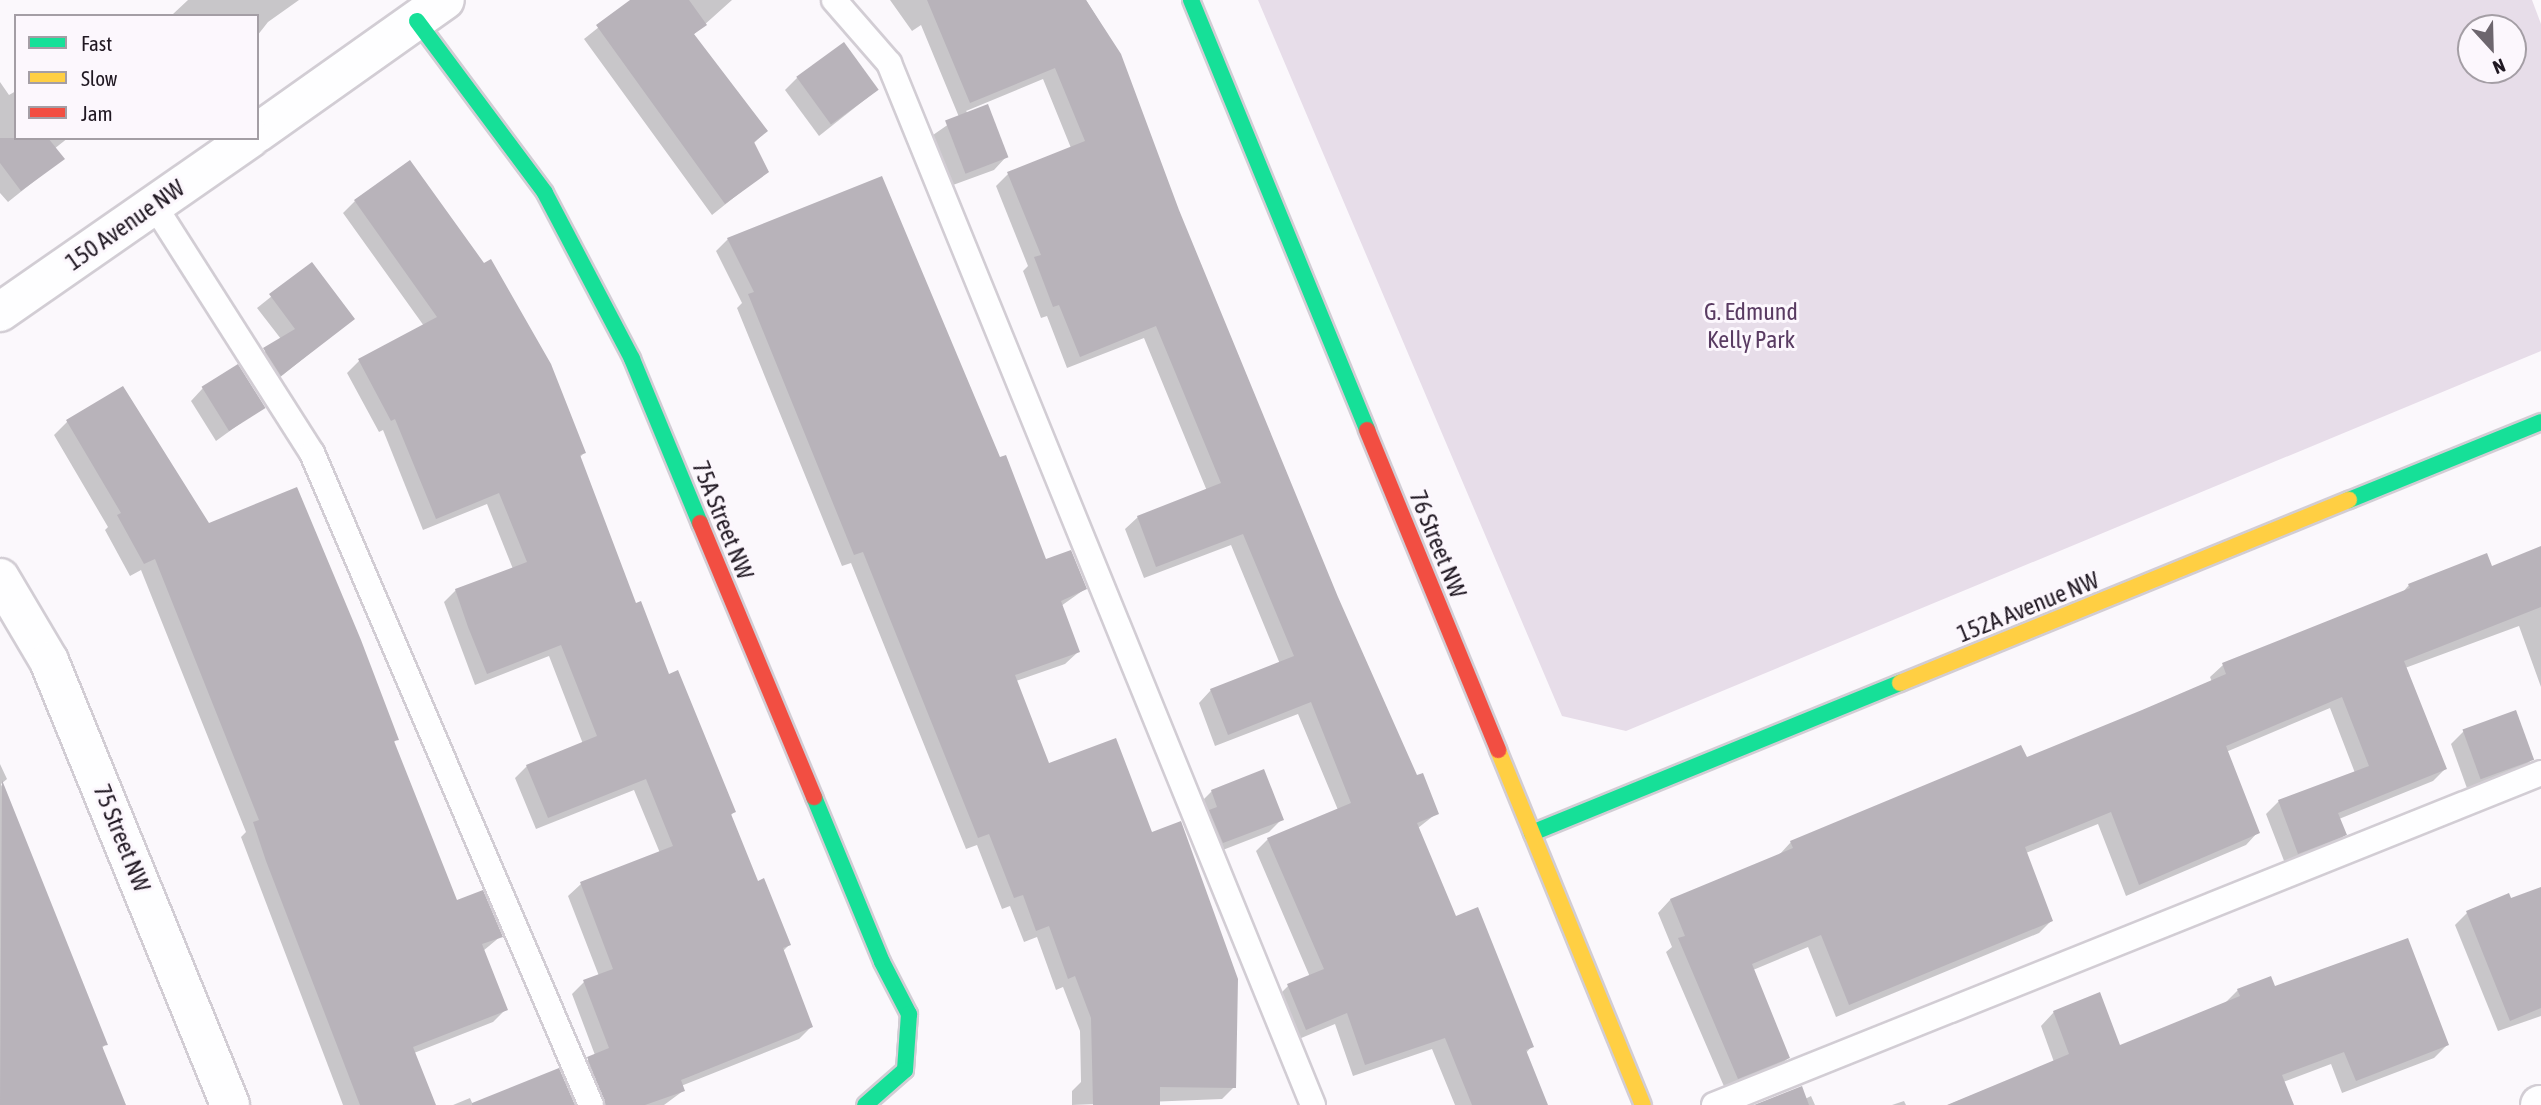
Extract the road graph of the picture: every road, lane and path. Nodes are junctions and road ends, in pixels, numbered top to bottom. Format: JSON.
{"nodes":[{"id":1,"x":834,"y":0,"type":"edge"},
{"id":2,"x":1191,"y":0,"type":"edge"},
{"id":3,"x":431,"y":11,"type":"edge"},
{"id":4,"x":259,"y":132,"type":"edge"},
{"id":5,"x":247,"y":140,"type":"edge"},
{"id":6,"x":154,"y":205,"type":"junction"},
{"id":7,"x":0,"y":312,"type":"edge"},
{"id":8,"x":2541,"y":422,"type":"edge"},
{"id":9,"x":0,"y":578,"type":"edge"},
{"id":10,"x":2541,"y":773,"type":"edge"},
{"id":11,"x":1532,"y":833,"type":"junction"},
{"id":12,"x":230,"y":1105,"type":"edge"},
{"id":13,"x":591,"y":1105,"type":"edge"},
{"id":14,"x":865,"y":1105,"type":"edge"},
{"id":15,"x":1313,"y":1105,"type":"edge"},
{"id":16,"x":1643,"y":1105,"type":"edge"},
{"id":17,"x":1714,"y":1105,"type":"edge"}],
"edges":[{"from":1,"to":15,"type":"lane"},
{"from":2,"to":11,"type":"street","name":"76 Street NW"},
{"from":3,"to":4,"type":"street"},
{"from":3,"to":14,"type":"street","name":"75A Street NW"},
{"from":5,"to":6,"type":"street","name":"150 Avenue NW"},
{"from":6,"to":7,"type":"street","name":"150 Avenue NW"},
{"from":6,"to":13,"type":"lane"},
{"from":8,"to":11,"type":"street","name":"152A Avenue NW"},
{"from":9,"to":12,"type":"street","name":"75 Street NW"},
{"from":10,"to":17,"type":"lane"},
{"from":11,"to":16,"type":"street","name":"76 Street NW"}]}
